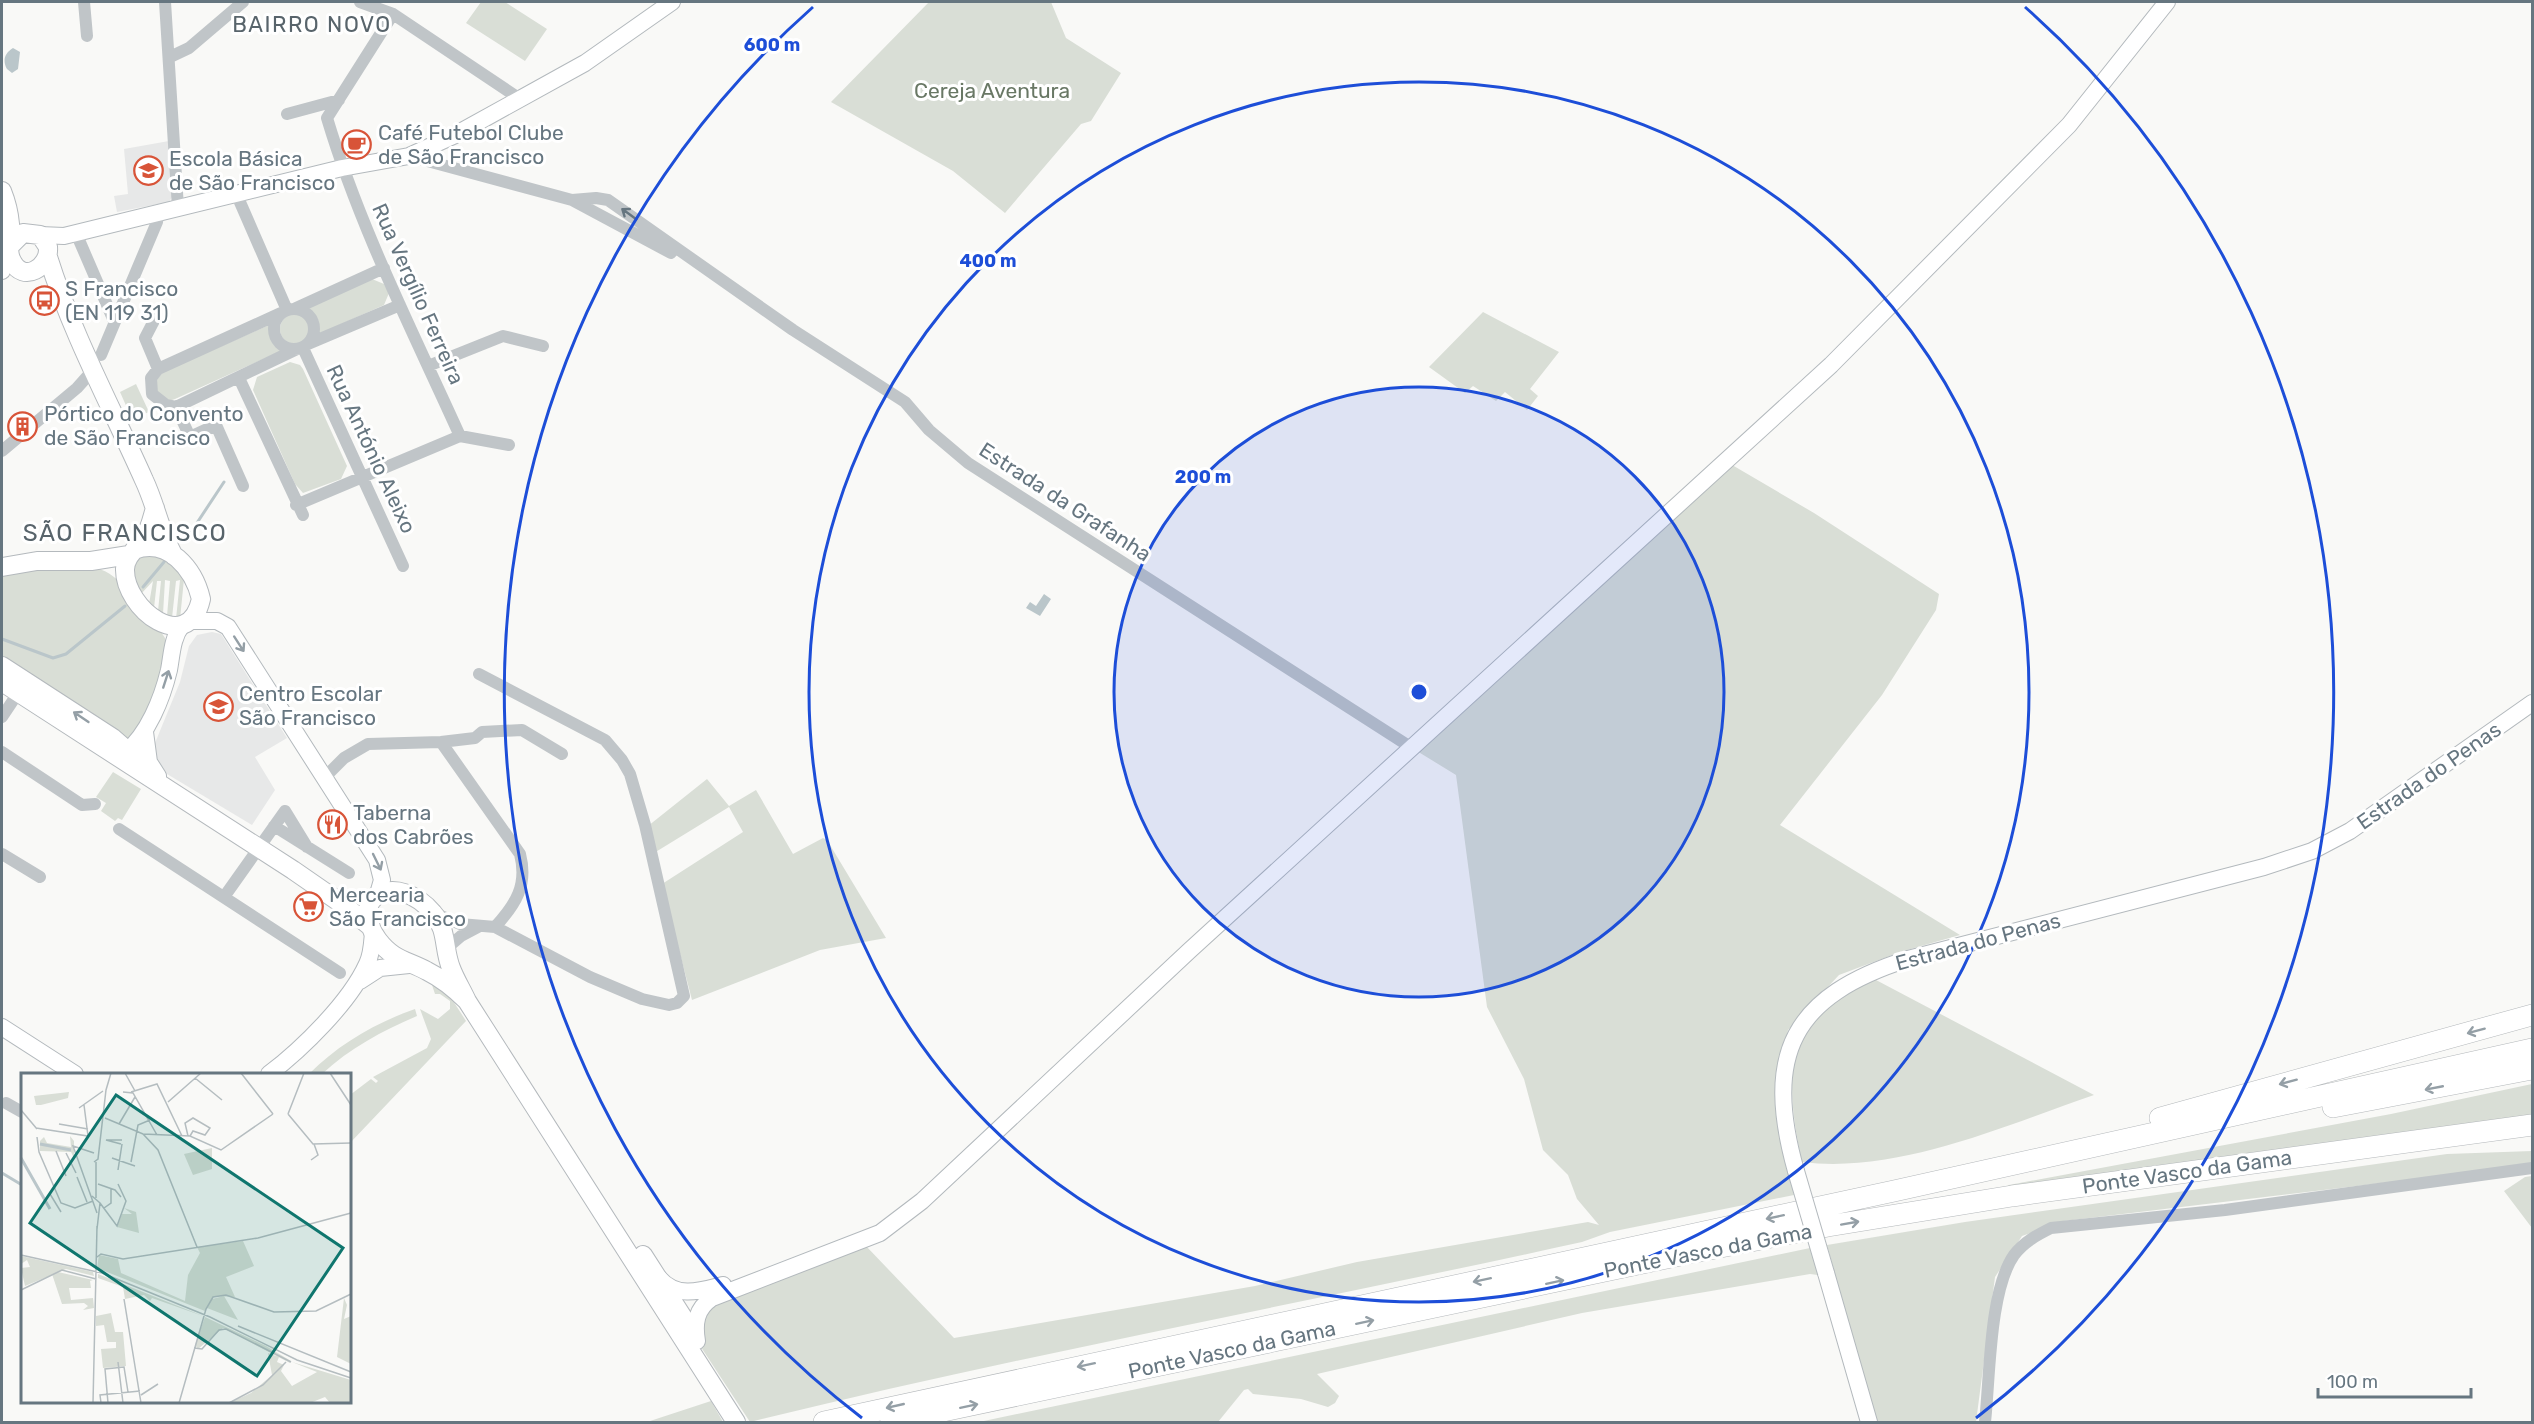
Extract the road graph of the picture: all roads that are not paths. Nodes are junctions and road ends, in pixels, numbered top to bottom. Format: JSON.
{"nodes":[{"id":1,"x":84,"y":2,"type":"edge"},
{"id":2,"x":165,"y":2,"type":"edge"},
{"id":3,"x":243,"y":2,"type":"edge"},
{"id":4,"x":360,"y":2,"type":"edge"},
{"id":5,"x":672,"y":2,"type":"edge"},
{"id":6,"x":2167,"y":2,"type":"edge"},
{"id":7,"x":393,"y":14,"type":"junction"},
{"id":8,"x":87,"y":36,"type":"dead end"},
{"id":9,"x":170,"y":57,"type":"junction"},
{"id":10,"x":520,"y":99,"type":"junction"},
{"id":11,"x":339,"y":100,"type":"junction"},
{"id":12,"x":287,"y":114,"type":"dead end"},
{"id":13,"x":409,"y":156,"type":"junction"},
{"id":14,"x":342,"y":168,"type":"junction"},
{"id":15,"x":2,"y":189,"type":"edge"},
{"id":16,"x":236,"y":193,"type":"junction"},
{"id":17,"x":572,"y":201,"type":"junction"},
{"id":18,"x":178,"y":208,"type":"junction"},
{"id":19,"x":5,"y":210,"type":"edge"},
{"id":20,"x":158,"y":213,"type":"junction"},
{"id":21,"x":37,"y":234,"type":"junction"},
{"id":22,"x":70,"y":235,"type":"junction"},
{"id":23,"x":10,"y":247,"type":"junction"},
{"id":24,"x":49,"y":256,"type":"junction"},
{"id":25,"x":384,"y":268,"type":"junction"},
{"id":26,"x":2,"y":271,"type":"edge"},
{"id":27,"x":26,"y":272,"type":"junction"},
{"id":28,"x":710,"y":273,"type":"junction"},
{"id":29,"x":2,"y":276,"type":"edge"},
{"id":30,"x":400,"y":305,"type":"junction"},
{"id":31,"x":69,"y":311,"type":"junction"},
{"id":32,"x":159,"y":311,"type":"dead end"},
{"id":33,"x":287,"y":311,"type":"junction"},
{"id":34,"x":114,"y":321,"type":"junction"},
{"id":35,"x":543,"y":346,"type":"dead end"},
{"id":36,"x":303,"y":347,"type":"junction"},
{"id":37,"x":97,"y":363,"type":"junction"},
{"id":38,"x":428,"y":366,"type":"junction"},
{"id":39,"x":158,"y":369,"type":"junction"},
{"id":40,"x":238,"y":378,"type":"junction"},
{"id":41,"x":176,"y":407,"type":"junction"},
{"id":42,"x":460,"y":436,"type":"junction"},
{"id":43,"x":509,"y":445,"type":"dead end"},
{"id":44,"x":2,"y":451,"type":"edge"},
{"id":45,"x":362,"y":477,"type":"junction"},
{"id":46,"x":243,"y":486,"type":"dead end"},
{"id":47,"x":155,"y":508,"type":"junction"},
{"id":48,"x":131,"y":552,"type":"junction"},
{"id":49,"x":174,"y":556,"type":"junction"},
{"id":50,"x":91,"y":561,"type":"junction"},
{"id":51,"x":403,"y":566,"type":"dead end"},
{"id":52,"x":2,"y":567,"type":"edge"},
{"id":53,"x":127,"y":583,"type":"junction"},
{"id":54,"x":186,"y":623,"type":"junction"},
{"id":55,"x":6,"y":674,"type":"edge"},
{"id":56,"x":479,"y":674,"type":"dead end"},
{"id":57,"x":18,"y":693,"type":"junction"},
{"id":58,"x":2532,"y":703,"type":"edge"},
{"id":59,"x":60,"y":704,"type":"junction"},
{"id":60,"x":2,"y":717,"type":"edge"},
{"id":61,"x":145,"y":732,"type":"junction"},
{"id":62,"x":441,"y":742,"type":"junction"},
{"id":63,"x":1412,"y":748,"type":"junction"},
{"id":64,"x":2,"y":752,"type":"edge"},
{"id":65,"x":121,"y":752,"type":"junction"},
{"id":66,"x":562,"y":754,"type":"dead end"},
{"id":67,"x":325,"y":777,"type":"junction"},
{"id":68,"x":164,"y":784,"type":"junction"},
{"id":69,"x":95,"y":804,"type":"dead end"},
{"id":70,"x":274,"y":826,"type":"junction"},
{"id":71,"x":119,"y":829,"type":"dead end"},
{"id":72,"x":259,"y":847,"type":"junction"},
{"id":73,"x":308,"y":847,"type":"junction"},
{"id":74,"x":2,"y":854,"type":"edge"},
{"id":75,"x":350,"y":873,"type":"dead end"},
{"id":76,"x":40,"y":877,"type":"dead end"},
{"id":77,"x":332,"y":896,"type":"junction"},
{"id":78,"x":224,"y":897,"type":"junction"},
{"id":79,"x":375,"y":897,"type":"junction"},
{"id":80,"x":434,"y":913,"type":"junction"},
{"id":81,"x":478,"y":926,"type":"junction"},
{"id":82,"x":495,"y":927,"type":"junction"},
{"id":83,"x":372,"y":930,"type":"junction"},
{"id":84,"x":447,"y":950,"type":"junction"},
{"id":85,"x":416,"y":967,"type":"junction"},
{"id":86,"x":336,"y":971,"type":"dead end"},
{"id":87,"x":352,"y":987,"type":"junction"},
{"id":88,"x":467,"y":1001,"type":"junction"},
{"id":89,"x":2532,"y":1015,"type":"edge"},
{"id":90,"x":2,"y":1027,"type":"edge"},
{"id":91,"x":306,"y":1043,"type":"junction"},
{"id":92,"x":2532,"y":1049,"type":"edge"},
{"id":93,"x":2532,"y":1069,"type":"edge"},
{"id":94,"x":71,"y":1073,"type":"edge"},
{"id":95,"x":270,"y":1073,"type":"edge"},
{"id":96,"x":282,"y":1073,"type":"edge"},
{"id":97,"x":6,"y":1103,"type":"dead end"},
{"id":98,"x":533,"y":1103,"type":"junction"},
{"id":99,"x":21,"y":1111,"type":"edge"},
{"id":100,"x":2532,"y":1125,"type":"edge"},
{"id":101,"x":2532,"y":1168,"type":"edge"},
{"id":102,"x":1894,"y":1191,"type":"junction"},
{"id":103,"x":610,"y":1227,"type":"junction"},
{"id":104,"x":655,"y":1273,"type":"junction"},
{"id":105,"x":705,"y":1295,"type":"junction"},
{"id":106,"x":676,"y":1305,"type":"junction"},
{"id":107,"x":676,"y":1329,"type":"junction"},
{"id":108,"x":698,"y":1341,"type":"junction"},
{"id":109,"x":736,"y":1422,"type":"edge"},
{"id":110,"x":750,"y":1422,"type":"edge"},
{"id":111,"x":824,"y":1422,"type":"edge"},
{"id":112,"x":891,"y":1422,"type":"edge"},
{"id":113,"x":1869,"y":1422,"type":"edge"},
{"id":114,"x":1985,"y":1422,"type":"edge"}],
"edges":[{"from":1,"to":8,"type":"street"},
{"from":2,"to":9,"type":"street"},
{"from":3,"to":9,"type":"street"},
{"from":4,"to":7,"type":"street"},
{"from":5,"to":10,"type":"street"},
{"from":6,"to":63,"type":"street"},
{"from":7,"to":10,"type":"street"},
{"from":7,"to":11,"type":"street"},
{"from":9,"to":18,"type":"street"},
{"from":10,"to":13,"type":"street"},
{"from":11,"to":12,"type":"street"},
{"from":11,"to":14,"type":"street","name":"Rua Vergílio Ferreira"},
{"from":13,"to":14,"type":"street"},
{"from":13,"to":17,"type":"street","name":"Estrada da Grafanha"},
{"from":14,"to":16,"type":"street"},
{"from":14,"to":25,"type":"street","name":"Rua Vergílio Ferreira"},
{"from":15,"to":19,"type":"main road"},
{"from":15,"to":21,"type":"main road"},
{"from":16,"to":18,"type":"street"},
{"from":16,"to":33,"type":"street"},
{"from":17,"to":28,"type":"street","name":"Estrada da Grafanha"},
{"from":28,"to":17,"type":"street","name":"Estrada da Grafanha","one_way":true},
{"from":18,"to":20,"type":"street"},
{"from":19,"to":23,"type":"main road"},
{"from":20,"to":22,"type":"street"},
{"from":20,"to":34,"type":"street"},
{"from":21,"to":22,"type":"street"},
{"from":21,"to":23,"type":"main road"},
{"from":21,"to":24,"type":"main road"},
{"from":22,"to":24,"type":"street"},
{"from":22,"to":34,"type":"street"},
{"from":23,"to":26,"type":"street"},
{"from":23,"to":27,"type":"main road"},
{"from":24,"to":27,"type":"main road"},
{"from":24,"to":31,"type":"main road"},
{"from":25,"to":30,"type":"street","name":"Rua Vergílio Ferreira"},
{"from":25,"to":33,"type":"street"},
{"from":27,"to":29,"type":"street"},
{"from":27,"to":31,"type":"main road"},
{"from":28,"to":63,"type":"street","name":"Estrada da Grafanha"},
{"from":30,"to":36,"type":"street"},
{"from":30,"to":38,"type":"street","name":"Rua Vergílio Ferreira"},
{"from":31,"to":37,"type":"main road"},
{"from":32,"to":39,"type":"street"},
{"from":33,"to":36,"type":"street"},
{"from":33,"to":36,"type":"street"},
{"from":33,"to":39,"type":"street"},
{"from":34,"to":37,"type":"street"},
{"from":35,"to":38,"type":"street"},
{"from":36,"to":40,"type":"street"},
{"from":36,"to":45,"type":"street","name":"Rua António Aleixo"},
{"from":37,"to":44,"type":"street"},
{"from":37,"to":47,"type":"main road"},
{"from":38,"to":42,"type":"street","name":"Rua Vergílio Ferreira"},
{"from":39,"to":41,"type":"street"},
{"from":40,"to":41,"type":"street"},
{"from":40,"to":45,"type":"street"},
{"from":41,"to":46,"type":"street"},
{"from":42,"to":43,"type":"street"},
{"from":42,"to":45,"type":"street"},
{"from":45,"to":51,"type":"street","name":"Rua António Aleixo"},
{"from":47,"to":48,"type":"main road"},
{"from":47,"to":49,"type":"main road"},
{"from":48,"to":49,"type":"main road"},
{"from":48,"to":50,"type":"main road"},
{"from":48,"to":53,"type":"main road"},
{"from":49,"to":54,"type":"main road"},
{"from":50,"to":52,"type":"main road"},
{"from":50,"to":53,"type":"main road"},
{"from":53,"to":54,"type":"main road"},
{"from":61,"to":54,"type":"street","one_way":true},
{"from":54,"to":67,"type":"street","one_way":true},
{"from":55,"to":57,"type":"main road"},
{"from":55,"to":59,"type":"main road"},
{"from":56,"to":82,"type":"street"},
{"from":57,"to":59,"type":"street"},
{"from":57,"to":60,"type":"street"},
{"from":57,"to":65,"type":"main road"},
{"from":58,"to":113,"type":"street","name":"Estrada do Penas","bridge":true},
{"from":65,"to":59,"type":"main road","one_way":true},
{"from":61,"to":65,"type":"street"},
{"from":61,"to":68,"type":"street"},
{"from":62,"to":66,"type":"street"},
{"from":62,"to":67,"type":"street"},
{"from":62,"to":82,"type":"street"},
{"from":63,"to":105,"type":"street"},
{"from":64,"to":69,"type":"street"},
{"from":65,"to":68,"type":"main road"},
{"from":67,"to":79,"type":"street","one_way":true},
{"from":68,"to":72,"type":"main road"},
{"from":70,"to":72,"type":"street"},
{"from":70,"to":73,"type":"street"},
{"from":70,"to":73,"type":"street"},
{"from":71,"to":78,"type":"street"},
{"from":72,"to":77,"type":"main road"},
{"from":72,"to":78,"type":"street"},
{"from":73,"to":75,"type":"street"},
{"from":74,"to":76,"type":"street"},
{"from":77,"to":79,"type":"main road"},
{"from":77,"to":83,"type":"main road"},
{"from":78,"to":86,"type":"street"},
{"from":79,"to":80,"type":"main road"},
{"from":79,"to":83,"type":"main road"},
{"from":80,"to":81,"type":"street"},
{"from":80,"to":84,"type":"main road"},
{"from":81,"to":82,"type":"street"},
{"from":81,"to":84,"type":"street"},
{"from":83,"to":85,"type":"main road"},
{"from":83,"to":87,"type":"street"},
{"from":84,"to":85,"type":"main road"},
{"from":84,"to":88,"type":"main road"},
{"from":85,"to":87,"type":"street"},
{"from":85,"to":88,"type":"main road"},
{"from":87,"to":91,"type":"street"},
{"from":88,"to":98,"type":"main road"},
{"from":89,"to":102,"type":"highway","name":"Ponte Vasco da Gama","one_way":true},
{"from":90,"to":94,"type":"street"},
{"from":91,"to":95,"type":"street"},
{"from":91,"to":96,"type":"street"},
{"from":92,"to":102,"type":"highway","name":"Ponte Vasco da Gama"},
{"from":93,"to":102,"type":"highway","name":"Ponte Vasco da Gama","one_way":true},
{"from":97,"to":99,"type":"street"},
{"from":98,"to":103,"type":"main road"},
{"from":98,"to":104,"type":"main road"},
{"from":112,"to":100,"type":"highway","name":"Ponte Vasco da Gama","one_way":true},
{"from":101,"to":114,"type":"street"},
{"from":102,"to":111,"type":"highway","name":"Ponte Vasco da Gama","one_way":true},
{"from":103,"to":106,"type":"street"},
{"from":103,"to":107,"type":"main road"},
{"from":104,"to":105,"type":"street"},
{"from":104,"to":106,"type":"main road"},
{"from":105,"to":106,"type":"street"},
{"from":105,"to":108,"type":"street"},
{"from":106,"to":107,"type":"street"},
{"from":106,"to":108,"type":"main road"},
{"from":107,"to":109,"type":"main road"},
{"from":108,"to":110,"type":"main road"}]}
